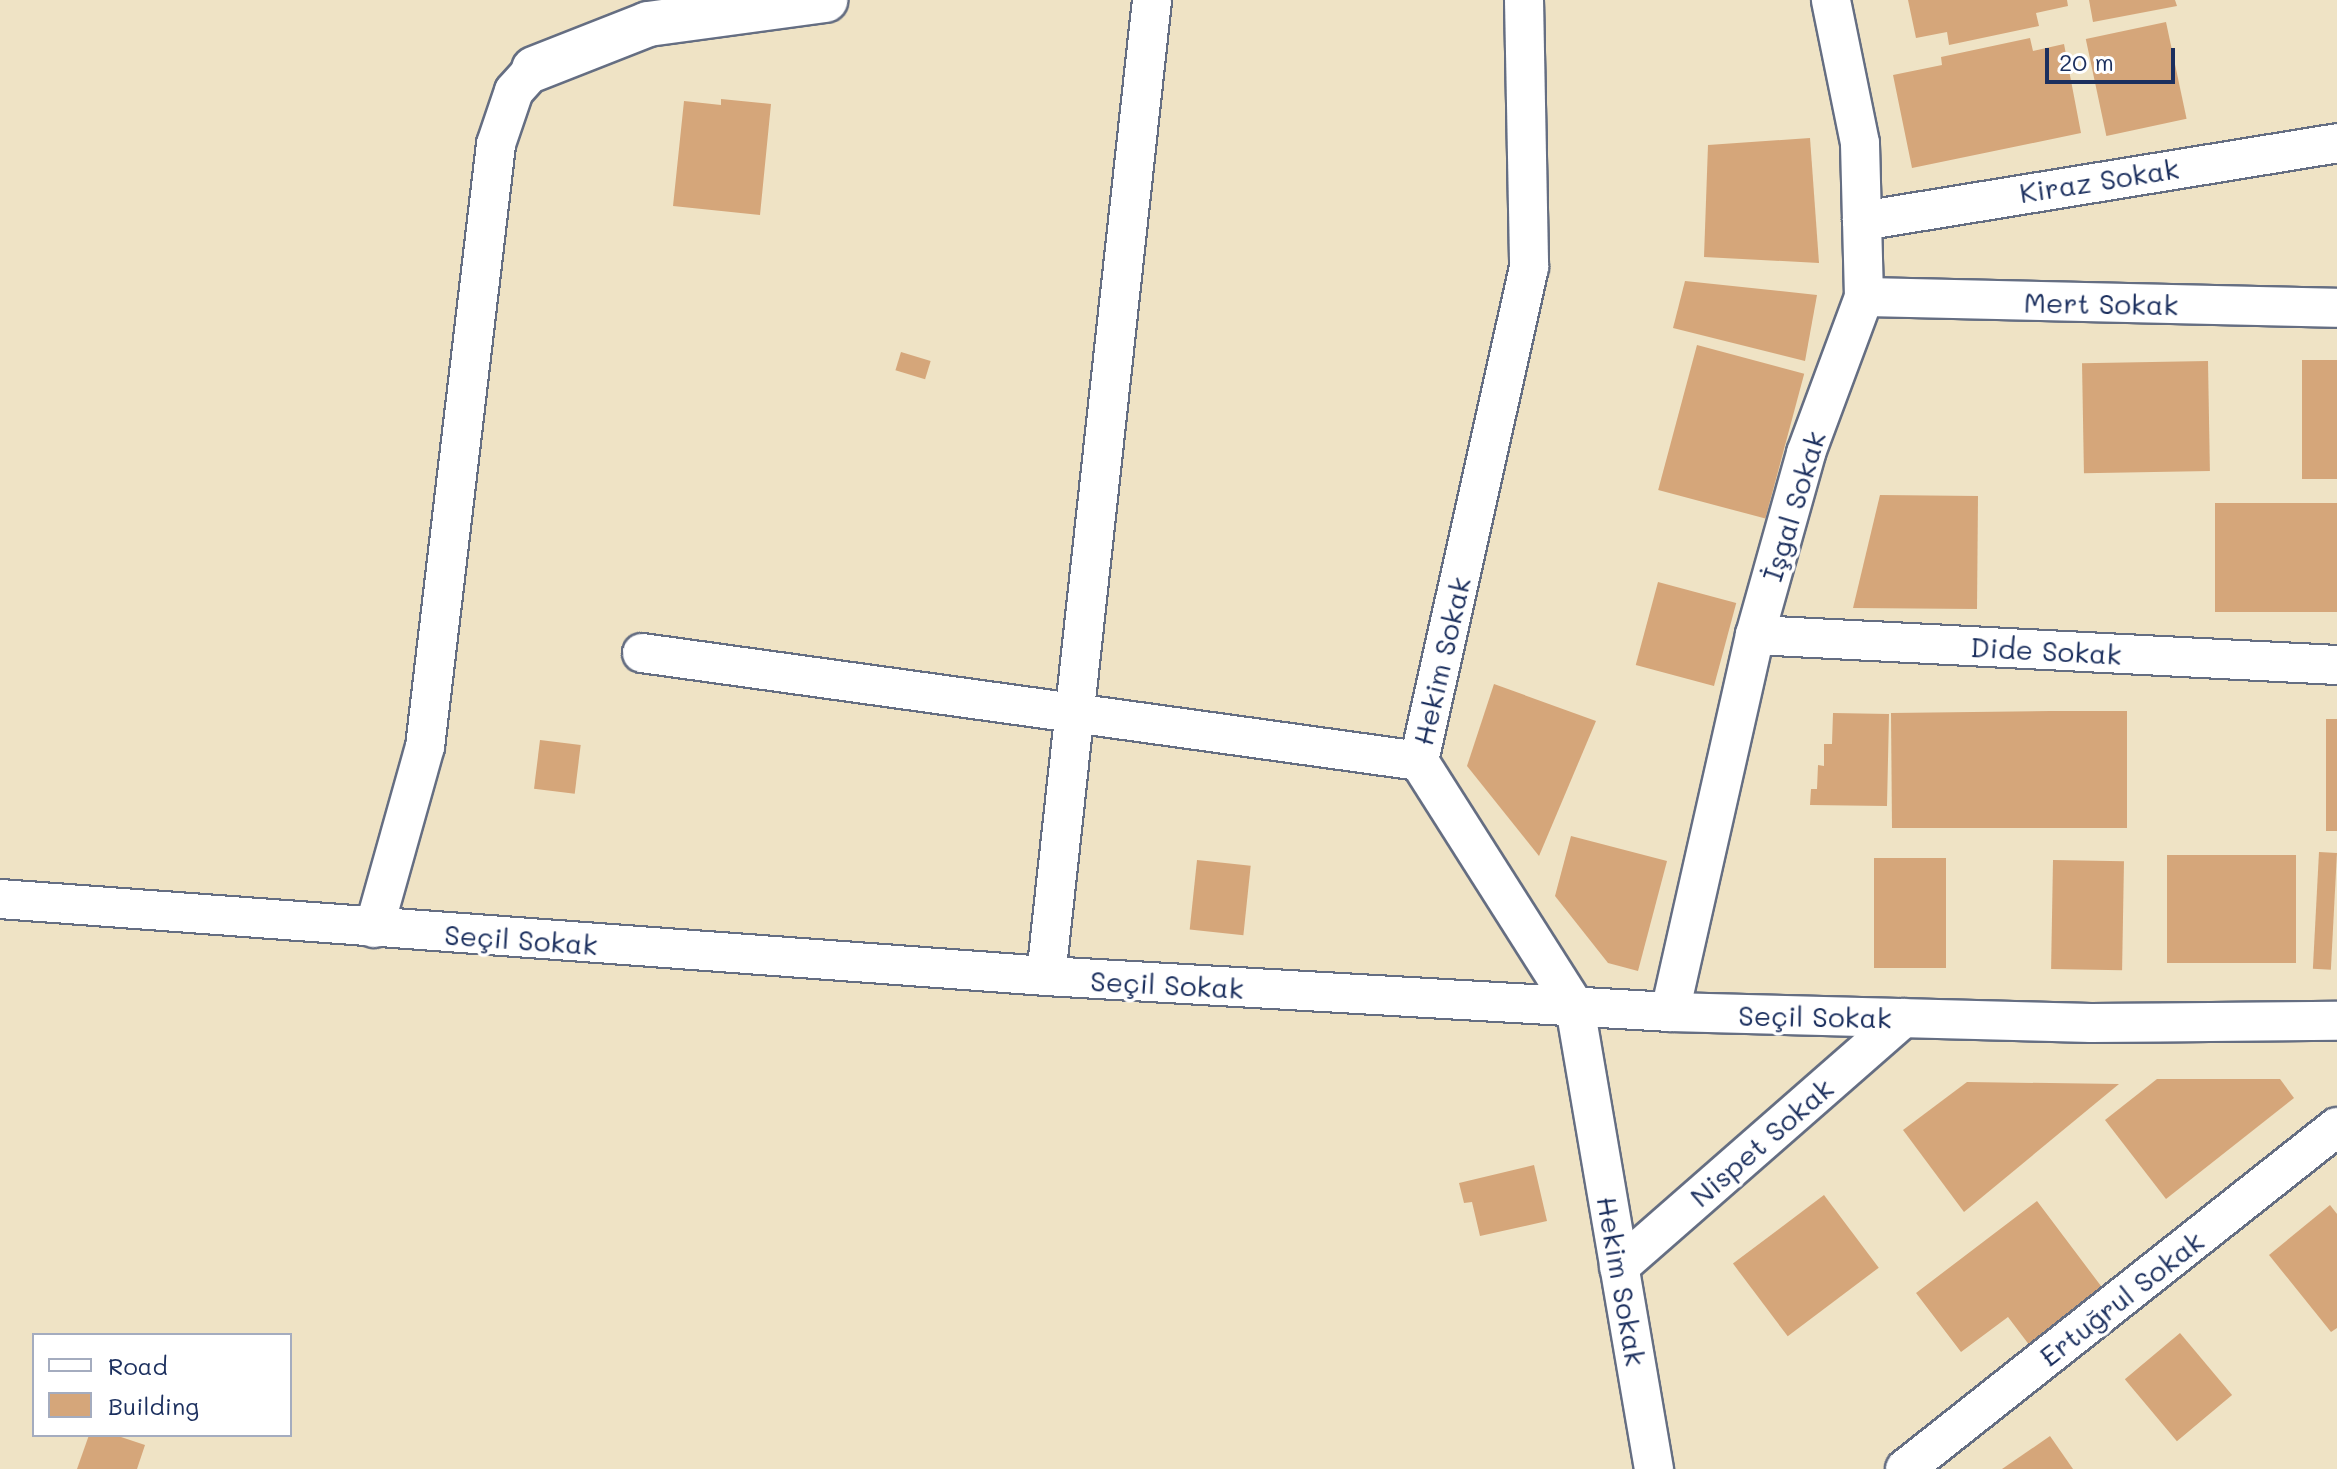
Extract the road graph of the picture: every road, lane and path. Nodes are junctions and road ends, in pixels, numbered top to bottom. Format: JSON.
{"nodes":[{"id":1,"x":1152,"y":0,"type":"edge"},
{"id":2,"x":1524,"y":0,"type":"edge"},
{"id":3,"x":1831,"y":0,"type":"edge"},
{"id":4,"x":810,"y":1,"type":"edge"},
{"id":5,"x":534,"y":69,"type":"joint"},
{"id":6,"x":2337,"y":143,"type":"edge"},
{"id":7,"x":1862,"y":221,"type":"junction"},
{"id":8,"x":1864,"y":297,"type":"junction"},
{"id":9,"x":2337,"y":308,"type":"edge"},
{"id":10,"x":1755,"y":635,"type":"junction"},
{"id":11,"x":642,"y":653,"type":"dead end"},
{"id":12,"x":2337,"y":665,"type":"edge"},
{"id":13,"x":1076,"y":709,"type":"junction"},
{"id":14,"x":1419,"y":761,"type":"junction"},
{"id":15,"x":1,"y":902,"type":"edge"},
{"id":16,"x":374,"y":928,"type":"junction"},
{"id":17,"x":1046,"y":976,"type":"junction"},
{"id":18,"x":1575,"y":1007,"type":"junction"},
{"id":19,"x":1670,"y":1012,"type":"junction"},
{"id":20,"x":1903,"y":1018,"type":"junction"},
{"id":21,"x":2337,"y":1021,"type":"edge"},
{"id":22,"x":2337,"y":1127,"type":"edge"},
{"id":23,"x":1619,"y":1267,"type":"junction"},
{"id":24,"x":1654,"y":1469,"type":"edge"},
{"id":25,"x":1905,"y":1469,"type":"edge"}],
"edges":[{"from":1,"to":13,"type":"street"},
{"from":2,"to":14,"type":"street","name":"Hekim Sokak"},
{"from":3,"to":7,"type":"street","name":"İşgal Sokak"},
{"from":4,"to":5,"type":"street"},
{"from":5,"to":16,"type":"street"},
{"from":6,"to":7,"type":"street","name":"Kiraz Sokak"},
{"from":7,"to":8,"type":"street","name":"İşgal Sokak"},
{"from":8,"to":9,"type":"street","name":"Mert Sokak"},
{"from":8,"to":10,"type":"street","name":"İşgal Sokak"},
{"from":10,"to":12,"type":"street","name":"Dide Sokak"},
{"from":10,"to":19,"type":"street","name":"İşgal Sokak"},
{"from":11,"to":13,"type":"street"},
{"from":13,"to":14,"type":"street"},
{"from":13,"to":17,"type":"street"},
{"from":14,"to":18,"type":"street","name":"Hekim Sokak"},
{"from":15,"to":16,"type":"street","name":"Seçil Sokak"},
{"from":16,"to":17,"type":"street","name":"Seçil Sokak"},
{"from":17,"to":18,"type":"street","name":"Seçil Sokak"},
{"from":18,"to":19,"type":"street","name":"Seçil Sokak"},
{"from":18,"to":23,"type":"street","name":"Hekim Sokak"},
{"from":19,"to":20,"type":"street","name":"Seçil Sokak"},
{"from":20,"to":21,"type":"street","name":"Seçil Sokak"},
{"from":20,"to":23,"type":"street","name":"Nispet Sokak"},
{"from":22,"to":25,"type":"street","name":"Ertuğrul Sokak"},
{"from":23,"to":24,"type":"street","name":"Hekim Sokak"}]}
